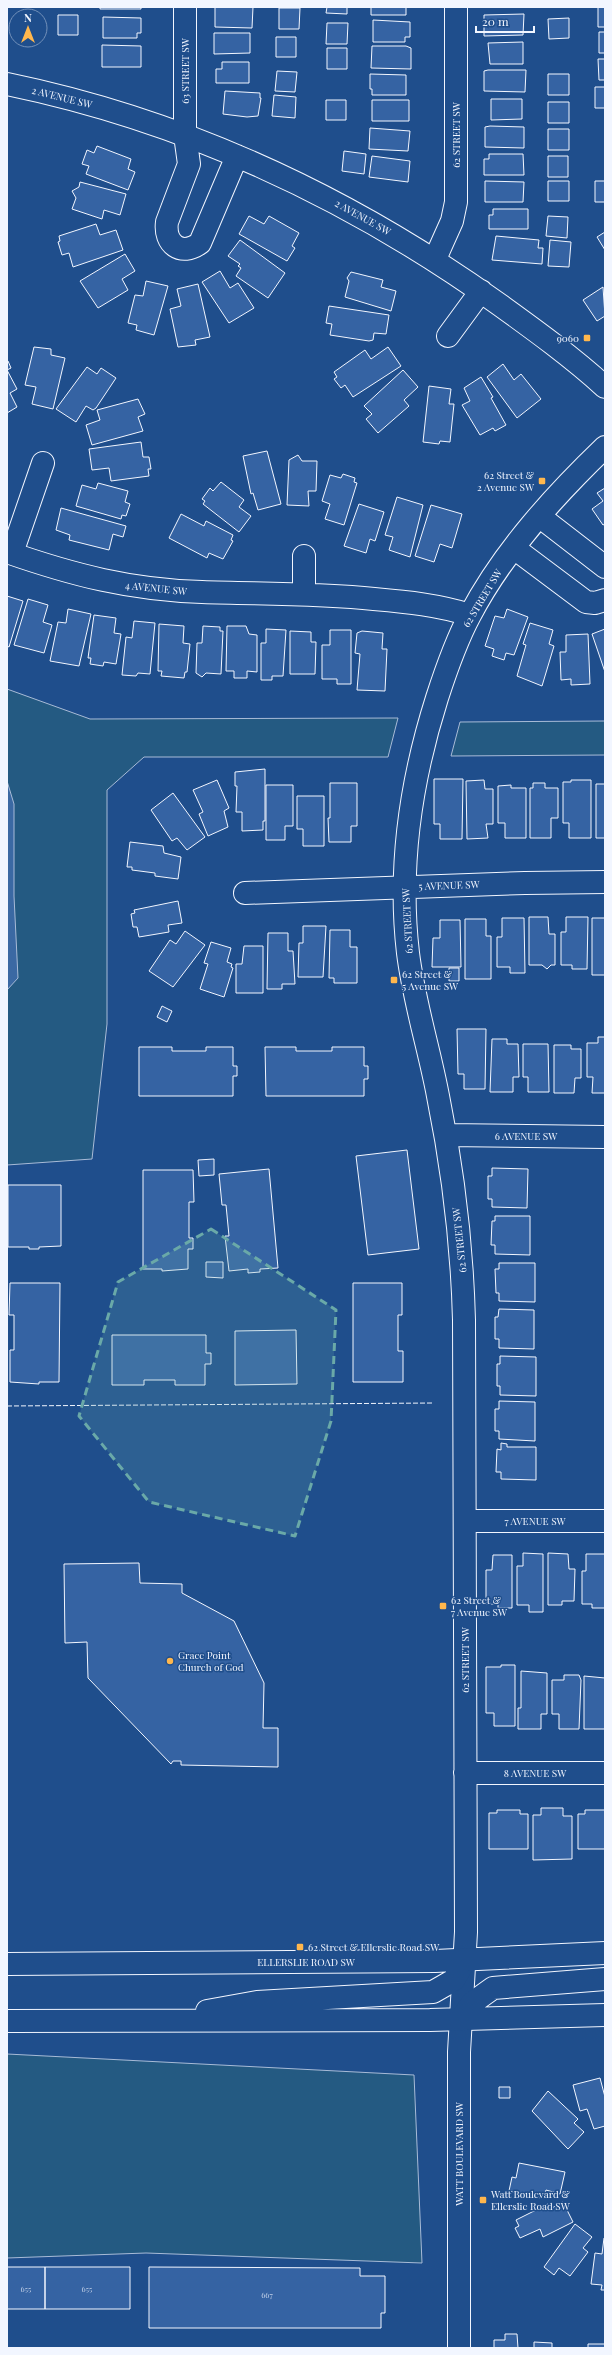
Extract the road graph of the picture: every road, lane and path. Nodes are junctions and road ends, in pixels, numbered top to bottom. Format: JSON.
{"nodes":[{"id":1,"x":185,"y":7,"type":"edge"},
{"id":2,"x":456,"y":7,"type":"edge"},
{"id":3,"x":7,"y":84,"type":"edge"},
{"id":4,"x":185,"y":135,"type":"junction"},
{"id":5,"x":237,"y":156,"type":"junction"},
{"id":6,"x":435,"y":259,"type":"junction"},
{"id":7,"x":481,"y":292,"type":"junction"},
{"id":8,"x":448,"y":336,"type":"dead end"},
{"id":9,"x":605,"y":387,"type":"edge"},
{"id":10,"x":605,"y":447,"type":"edge"},
{"id":11,"x":43,"y":463,"type":"dead end"},
{"id":12,"x":539,"y":516,"type":"junction"},
{"id":13,"x":514,"y":548,"type":"junction"},
{"id":14,"x":10,"y":552,"type":"edge"},
{"id":15,"x":304,"y":556,"type":"dead end"},
{"id":16,"x":605,"y":567,"type":"edge"},
{"id":17,"x":304,"y":594,"type":"junction"},
{"id":18,"x":605,"y":600,"type":"edge"},
{"id":19,"x":470,"y":615,"type":"junction"},
{"id":20,"x":605,"y":882,"type":"edge"},
{"id":21,"x":405,"y":887,"type":"junction"},
{"id":22,"x":245,"y":893,"type":"dead end"},
{"id":23,"x":446,"y":1135,"type":"junction"},
{"id":24,"x":605,"y":1137,"type":"edge"},
{"id":25,"x":465,"y":1521,"type":"junction"},
{"id":26,"x":605,"y":1521,"type":"edge"},
{"id":27,"x":465,"y":1773,"type":"junction"},
{"id":28,"x":605,"y":1773,"type":"edge"},
{"id":29,"x":605,"y":1953,"type":"edge"},
{"id":30,"x":466,"y":1959,"type":"junction"},
{"id":31,"x":7,"y":1964,"type":"edge"},
{"id":32,"x":605,"y":1979,"type":"edge"},
{"id":33,"x":605,"y":2015,"type":"edge"},
{"id":34,"x":461,"y":2019,"type":"junction"},
{"id":35,"x":7,"y":2021,"type":"edge"},
{"id":36,"x":146,"y":2021,"type":"junction"},
{"id":37,"x":459,"y":2348,"type":"edge"}],
"edges":[{"from":1,"to":4,"type":"street","name":"63 STREET SW"},
{"from":2,"to":6,"type":"street","name":"62 STREET SW"},
{"from":3,"to":4,"type":"street","name":"2 AVENUE SW"},
{"from":4,"to":5,"type":"street","name":"2 AVENUE SW"},
{"from":4,"to":5,"type":"street"},
{"from":5,"to":6,"type":"street","name":"2 AVENUE SW"},
{"from":6,"to":7,"type":"street","name":"2 AVENUE SW"},
{"from":7,"to":8,"type":"street"},
{"from":7,"to":9,"type":"street","name":"2 AVENUE SW"},
{"from":10,"to":12,"type":"street","name":"62 STREET SW"},
{"from":11,"to":14,"type":"street","name":"4 AVENUE SW"},
{"from":12,"to":13,"type":"street","name":"62 STREET SW"},
{"from":12,"to":16,"type":"street"},
{"from":13,"to":18,"type":"street"},
{"from":13,"to":19,"type":"street","name":"62 STREET SW"},
{"from":14,"to":17,"type":"street","name":"4 AVENUE SW"},
{"from":15,"to":17,"type":"street"},
{"from":17,"to":19,"type":"street","name":"4 AVENUE SW"},
{"from":19,"to":21,"type":"street","name":"62 STREET SW"},
{"from":20,"to":21,"type":"street","name":"5 AVENUE SW"},
{"from":21,"to":22,"type":"street","name":"5 AVENUE SW"},
{"from":21,"to":23,"type":"street","name":"62 STREET SW"},
{"from":23,"to":24,"type":"street","name":"6 AVENUE SW"},
{"from":23,"to":25,"type":"street","name":"62 STREET SW"},
{"from":25,"to":26,"type":"street","name":"7 AVENUE SW"},
{"from":25,"to":27,"type":"street","name":"62 STREET SW"},
{"from":27,"to":28,"type":"street","name":"8 AVENUE SW"},
{"from":27,"to":30,"type":"street","name":"62 STREET SW"},
{"from":29,"to":30,"type":"street","name":"ELLERSLIE ROAD SW"},
{"from":30,"to":31,"type":"street","name":"ELLERSLIE ROAD SW"},
{"from":30,"to":34,"type":"street","name":"WATT BOULEVARD SW"},
{"from":30,"to":36,"type":"street"},
{"from":32,"to":34,"type":"street"},
{"from":33,"to":34,"type":"street"},
{"from":34,"to":36,"type":"street"},
{"from":34,"to":37,"type":"street","name":"WATT BOULEVARD SW"},
{"from":35,"to":36,"type":"street"}]}
